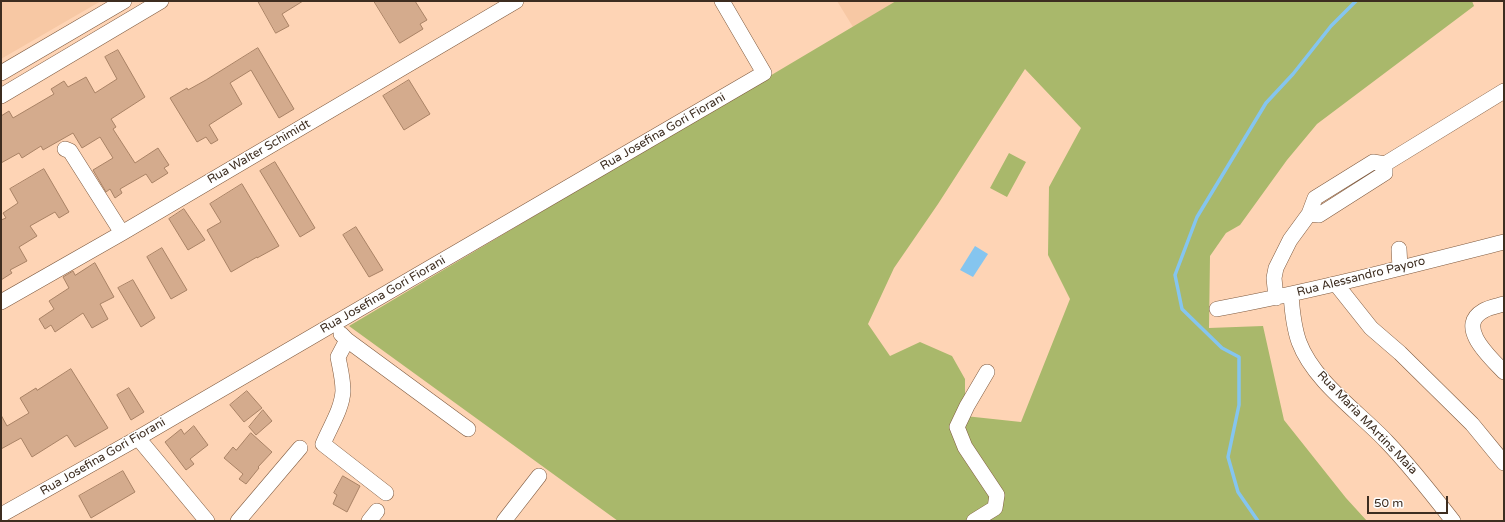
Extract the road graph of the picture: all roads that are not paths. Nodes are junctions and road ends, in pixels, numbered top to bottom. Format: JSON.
{"nodes":[{"id":1,"x":124,"y":1,"type":"edge"},
{"id":2,"x":161,"y":1,"type":"edge"},
{"id":3,"x":516,"y":1,"type":"edge"},
{"id":4,"x":722,"y":1,"type":"edge"},
{"id":5,"x":1,"y":74,"type":"edge"},
{"id":6,"x":1504,"y":91,"type":"edge"},
{"id":7,"x":1,"y":96,"type":"edge"},
{"id":8,"x":65,"y":149,"type":"dead end"},
{"id":9,"x":122,"y":233,"type":"junction"},
{"id":10,"x":1504,"y":242,"type":"edge"},
{"id":11,"x":1398,"y":249,"type":"dead end"},
{"id":12,"x":1400,"y":268,"type":"junction"},
{"id":13,"x":1336,"y":284,"type":"junction"},
{"id":14,"x":1291,"y":294,"type":"junction"},
{"id":15,"x":1276,"y":298,"type":"junction"},
{"id":16,"x":1,"y":302,"type":"edge"},
{"id":17,"x":1504,"y":304,"type":"edge"},
{"id":18,"x":1217,"y":309,"type":"dead end"},
{"id":19,"x":332,"y":325,"type":"junction"},
{"id":20,"x":347,"y":340,"type":"junction"},
{"id":21,"x":987,"y":372,"type":"dead end"},
{"id":22,"x":1504,"y":372,"type":"edge"},
{"id":23,"x":468,"y":428,"type":"dead end"},
{"id":24,"x":138,"y":438,"type":"junction"},
{"id":25,"x":300,"y":448,"type":"dead end"},
{"id":26,"x":1504,"y":463,"type":"edge"},
{"id":27,"x":539,"y":476,"type":"dead end"},
{"id":28,"x":386,"y":493,"type":"dead end"},
{"id":29,"x":1,"y":515,"type":"edge"},
{"id":30,"x":207,"y":521,"type":"edge"},
{"id":31,"x":238,"y":521,"type":"edge"},
{"id":32,"x":504,"y":521,"type":"edge"},
{"id":33,"x":974,"y":521,"type":"edge"},
{"id":34,"x":1453,"y":521,"type":"edge"}],
"edges":[{"from":1,"to":5,"type":"street"},
{"from":2,"to":7,"type":"street"},
{"from":3,"to":9,"type":"street","name":"Rua Walter Schimidt"},
{"from":4,"to":19,"type":"street","name":"Rua Josefina Gori Fiorani"},
{"from":6,"to":15,"type":"street"},
{"from":8,"to":9,"type":"street"},
{"from":9,"to":16,"type":"street","name":"Rua Walter Schimidt"},
{"from":10,"to":12,"type":"street","name":"Rua Alessandro Payoro"},
{"from":11,"to":12,"type":"street"},
{"from":12,"to":13,"type":"street","name":"Rua Alessandro Payoro"},
{"from":13,"to":14,"type":"street","name":"Rua Alessandro Payoro"},
{"from":13,"to":26,"type":"street"},
{"from":14,"to":15,"type":"street","name":"Rua Alessandro Payoro"},
{"from":14,"to":34,"type":"street","name":"Rua Maria MArtins Maia"},
{"from":15,"to":18,"type":"street","name":"Rua Alessandro Payoro"},
{"from":17,"to":22,"type":"street"},
{"from":19,"to":20,"type":"street"},
{"from":19,"to":24,"type":"street","name":"Rua Josefina Gori Fiorani"},
{"from":20,"to":23,"type":"street"},
{"from":20,"to":28,"type":"street"},
{"from":21,"to":33,"type":"street"},
{"from":24,"to":29,"type":"street","name":"Rua Josefina Gori Fiorani"},
{"from":24,"to":30,"type":"street"},
{"from":25,"to":31,"type":"street"},
{"from":27,"to":32,"type":"street"}]}
